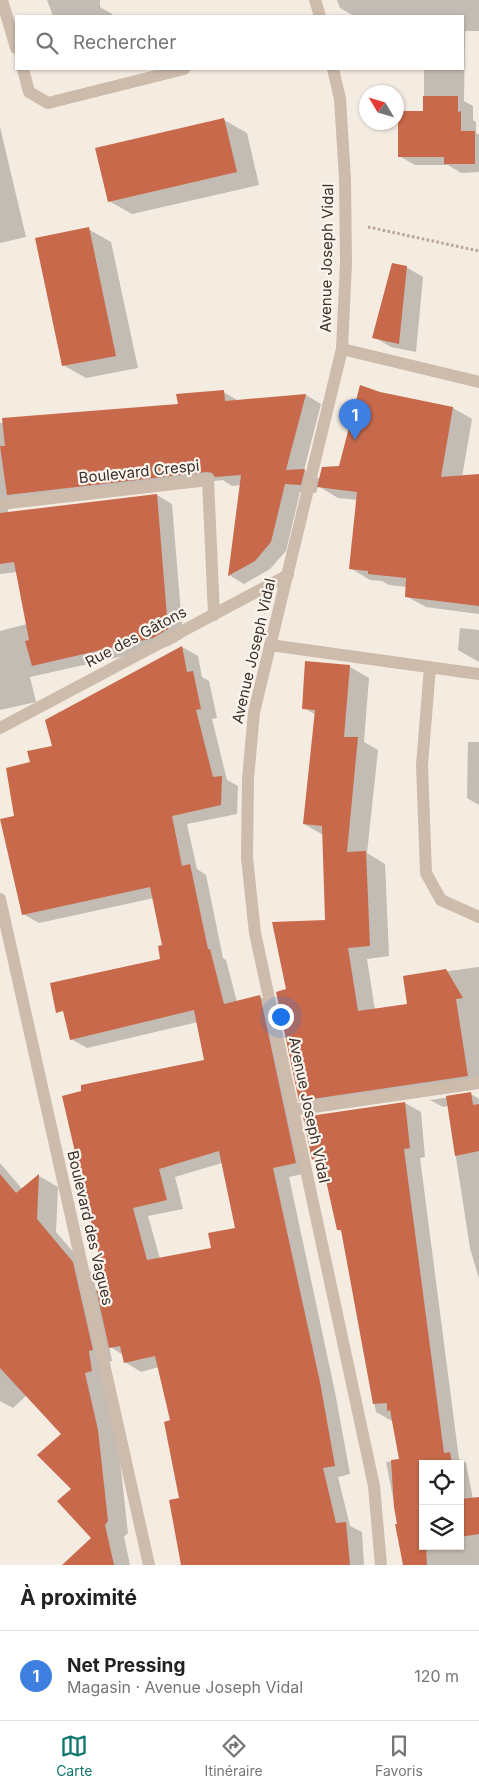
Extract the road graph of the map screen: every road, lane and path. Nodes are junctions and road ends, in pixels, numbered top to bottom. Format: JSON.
{"nodes":[{"id":1,"x":2,"y":0,"type":"edge"},
{"id":2,"x":315,"y":0,"type":"edge"},
{"id":3,"x":320,"y":15,"type":"edge"},
{"id":4,"x":15,"y":45,"type":"edge"},
{"id":5,"x":23,"y":70,"type":"edge"},
{"id":6,"x":180,"y":70,"type":"edge"},
{"id":7,"x":333,"y":70,"type":"edge"},
{"id":8,"x":345,"y":222,"type":"junction"},
{"id":9,"x":479,"y":251,"type":"edge"},
{"id":10,"x":342,"y":349,"type":"junction"},
{"id":11,"x":479,"y":382,"type":"edge"},
{"id":12,"x":0,"y":504,"type":"edge"},
{"id":13,"x":288,"y":575,"type":"junction"},
{"id":14,"x":214,"y":614,"type":"junction"},
{"id":15,"x":270,"y":646,"type":"junction"},
{"id":16,"x":430,"y":667,"type":"junction"},
{"id":17,"x":479,"y":674,"type":"edge"},
{"id":18,"x":0,"y":728,"type":"edge"},
{"id":19,"x":0,"y":899,"type":"edge"},
{"id":20,"x":479,"y":917,"type":"edge"},
{"id":21,"x":479,"y":1083,"type":"edge"},
{"id":22,"x":293,"y":1110,"type":"junction"},
{"id":23,"x":149,"y":1565,"type":"edge"},
{"id":24,"x":381,"y":1565,"type":"edge"}],
"edges":[{"from":1,"to":4,"type":"street"},
{"from":2,"to":3,"type":"street"},
{"from":5,"to":6,"type":"street"},
{"from":7,"to":8,"type":"street","name":"Avenue Joseph Vidal"},
{"from":8,"to":9,"type":"path"},
{"from":8,"to":10,"type":"street","name":"Avenue Joseph Vidal"},
{"from":10,"to":11,"type":"street"},
{"from":10,"to":13,"type":"street","name":"Avenue Joseph Vidal"},
{"from":12,"to":14,"type":"street","name":"Boulevard Crespi"},
{"from":13,"to":14,"type":"street","name":"Rue des Gâtons"},
{"from":13,"to":15,"type":"street","name":"Avenue Joseph Vidal"},
{"from":14,"to":18,"type":"street","name":"Rue des Gâtons"},
{"from":15,"to":16,"type":"street"},
{"from":15,"to":22,"type":"street","name":"Avenue Joseph Vidal"},
{"from":16,"to":17,"type":"street"},
{"from":16,"to":20,"type":"street"},
{"from":19,"to":23,"type":"street","name":"Boulevard des Vagues"},
{"from":21,"to":22,"type":"street"},
{"from":22,"to":24,"type":"street","name":"Avenue Joseph Vidal"}]}
